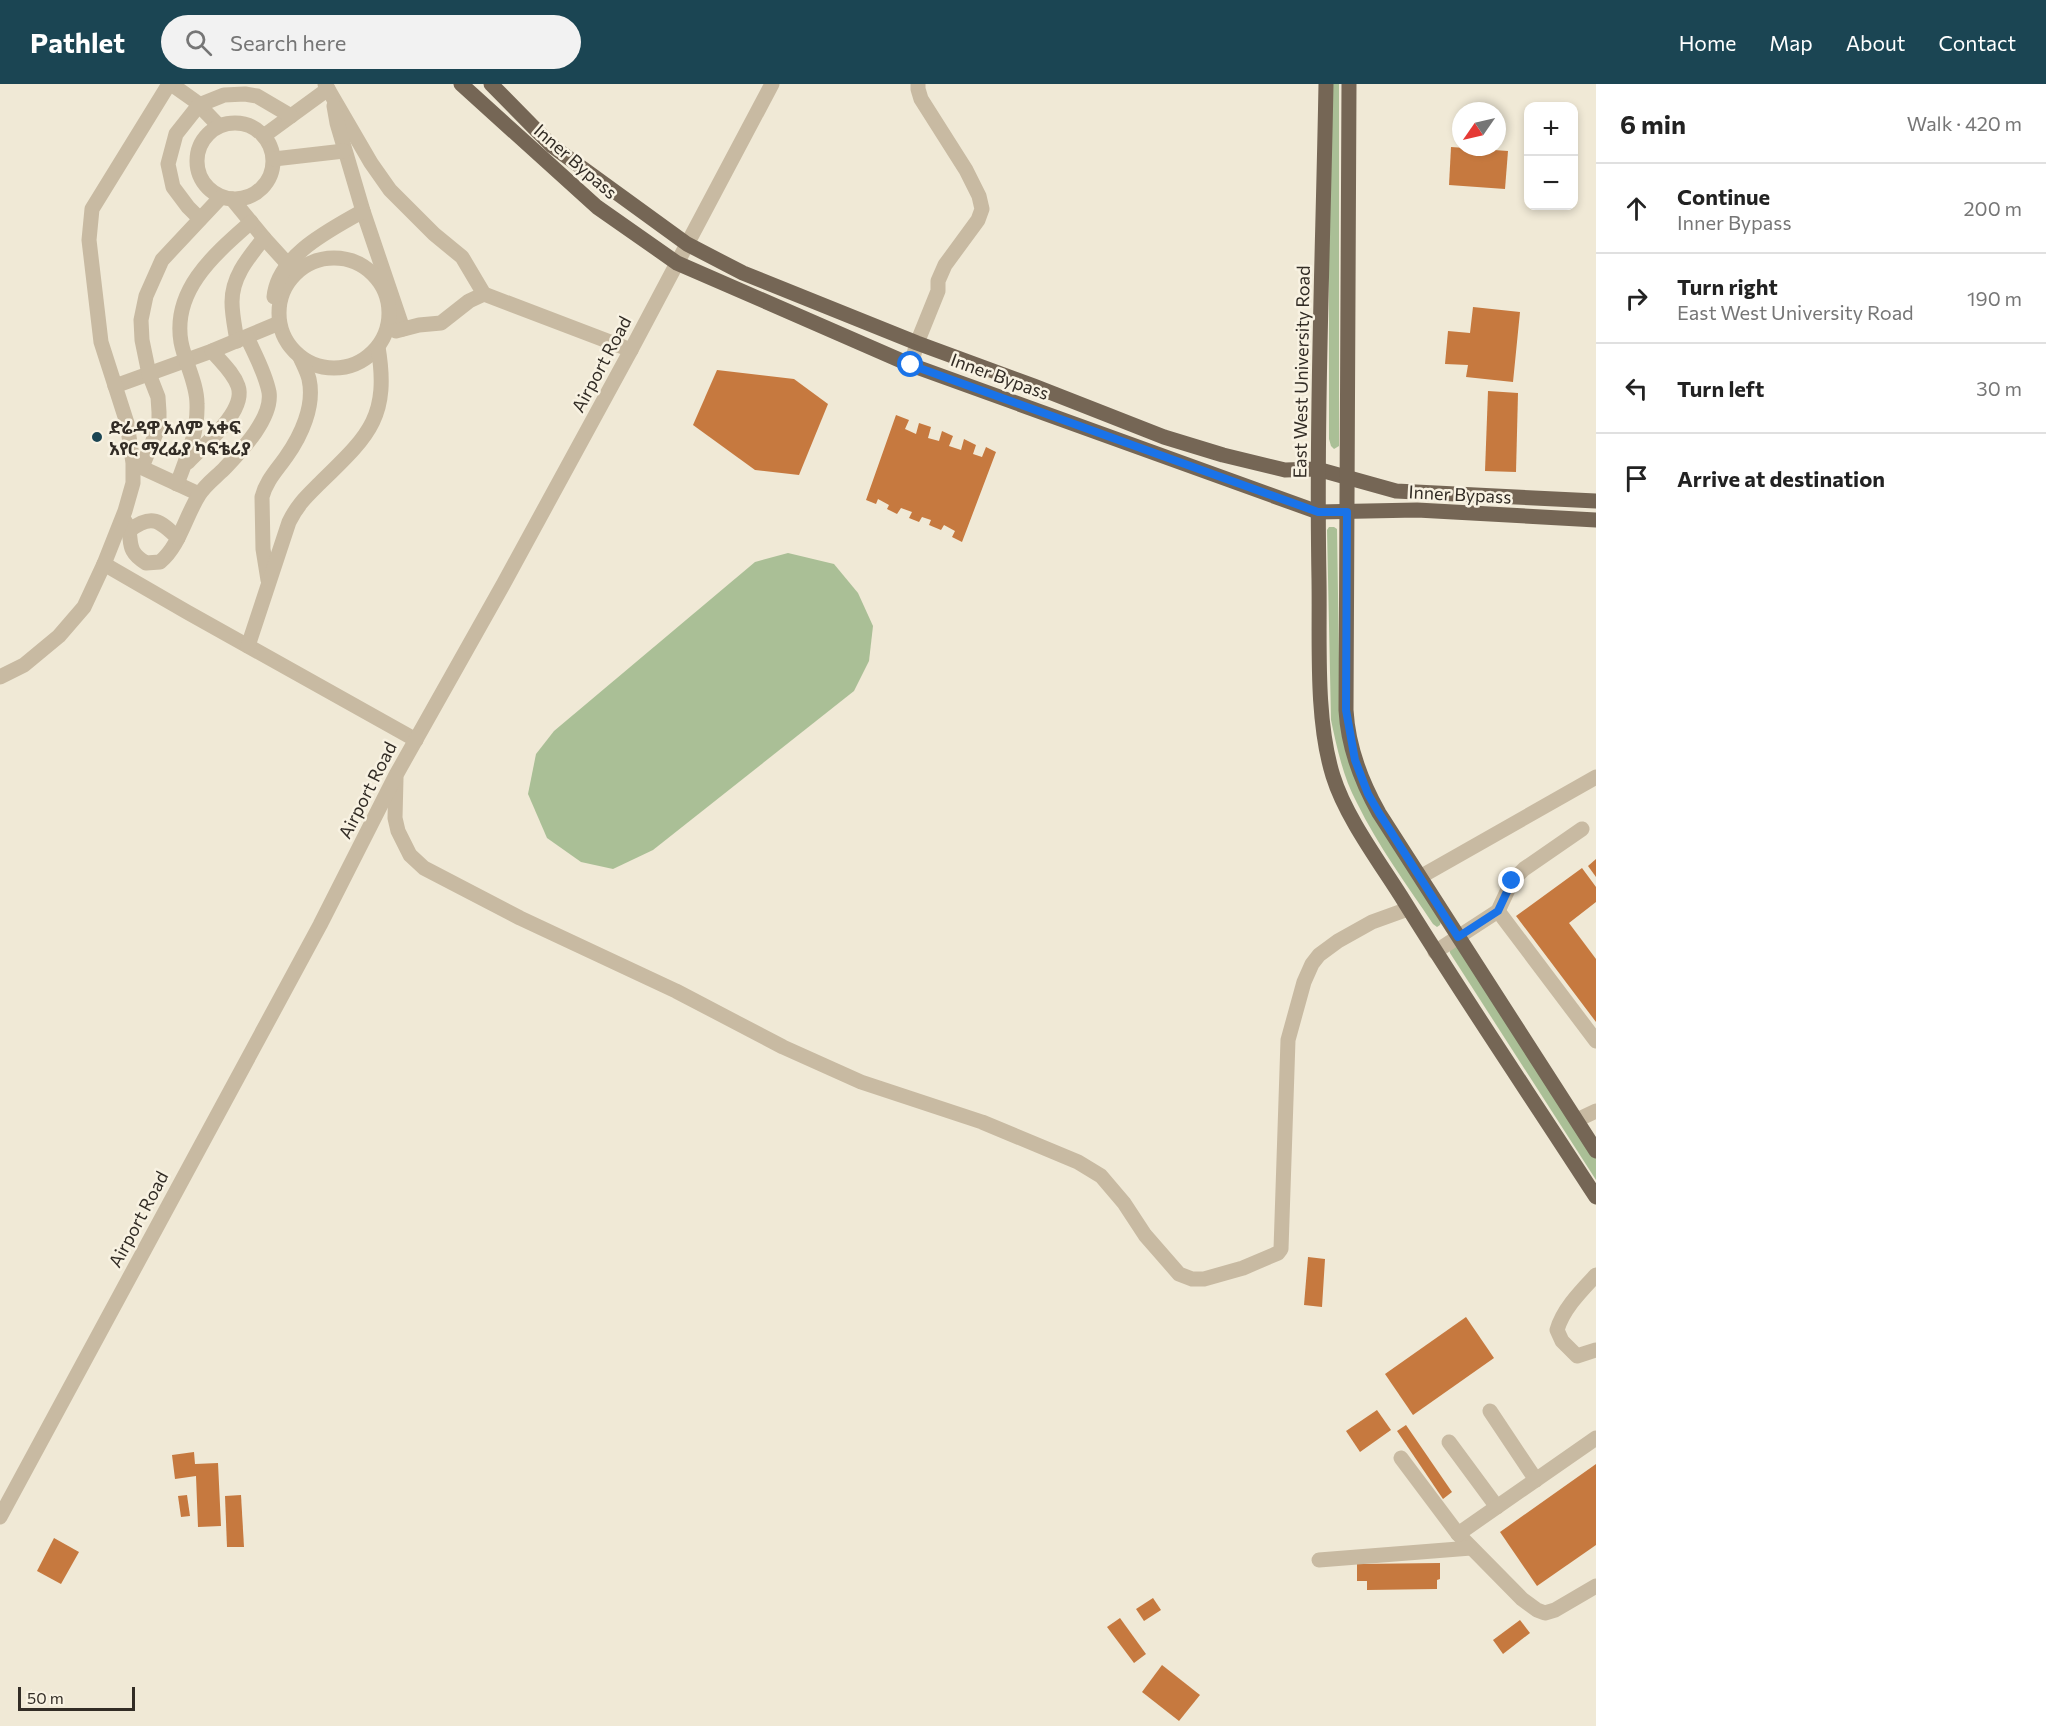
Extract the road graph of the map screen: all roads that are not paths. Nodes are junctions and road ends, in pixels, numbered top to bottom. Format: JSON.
{"nodes":[{"id":1,"x":170,"y":84,"type":"edge"},
{"id":2,"x":461,"y":84,"type":"edge"},
{"id":3,"x":491,"y":84,"type":"edge"},
{"id":4,"x":772,"y":84,"type":"edge"},
{"id":5,"x":918,"y":84,"type":"edge"},
{"id":6,"x":1326,"y":84,"type":"edge"},
{"id":7,"x":1349,"y":84,"type":"edge"},
{"id":8,"x":328,"y":89,"type":"edge"},
{"id":9,"x":199,"y":105,"type":"junction"},
{"id":10,"x":291,"y":116,"type":"junction"},
{"id":11,"x":219,"y":126,"type":"junction"},
{"id":12,"x":265,"y":135,"type":"junction"},
{"id":13,"x":345,"y":151,"type":"junction"},
{"id":14,"x":274,"y":159,"type":"junction"},
{"id":15,"x":226,"y":198,"type":"junction"},
{"id":16,"x":363,"y":211,"type":"junction"},
{"id":17,"x":200,"y":219,"type":"junction"},
{"id":18,"x":251,"y":222,"type":"junction"},
{"id":19,"x":264,"y":238,"type":"junction"},
{"id":20,"x":687,"y":244,"type":"junction"},
{"id":21,"x":677,"y":263,"type":"junction"},
{"id":22,"x":292,"y":269,"type":"junction"},
{"id":23,"x":484,"y":294,"type":"junction"},
{"id":24,"x":275,"y":325,"type":"junction"},
{"id":25,"x":403,"y":329,"type":"junction"},
{"id":26,"x":242,"y":339,"type":"junction"},
{"id":27,"x":382,"y":341,"type":"junction"},
{"id":28,"x":917,"y":343,"type":"junction"},
{"id":29,"x":631,"y":350,"type":"junction"},
{"id":30,"x":212,"y":351,"type":"junction"},
{"id":31,"x":300,"y":357,"type":"junction"},
{"id":32,"x":187,"y":360,"type":"junction"},
{"id":33,"x":911,"y":365,"type":"junction"},
{"id":34,"x":150,"y":374,"type":"junction"},
{"id":35,"x":116,"y":386,"type":"junction"},
{"id":36,"x":137,"y":465,"type":"junction"},
{"id":37,"x":1317,"y":469,"type":"junction"},
{"id":38,"x":180,"y":476,"type":"junction"},
{"id":39,"x":1347,"y":478,"type":"junction"},
{"id":40,"x":199,"y":494,"type":"junction"},
{"id":41,"x":1596,"y":501,"type":"edge"},
{"id":42,"x":1318,"y":512,"type":"junction"},
{"id":43,"x":1347,"y":512,"type":"junction"},
{"id":44,"x":1596,"y":520,"type":"edge"},
{"id":45,"x":126,"y":524,"type":"junction"},
{"id":46,"x":178,"y":538,"type":"junction"},
{"id":47,"x":104,"y":564,"type":"junction"},
{"id":48,"x":269,"y":582,"type":"junction"},
{"id":49,"x":248,"y":646,"type":"junction"},
{"id":50,"x":0,"y":677,"type":"edge"},
{"id":51,"x":416,"y":740,"type":"junction"},
{"id":52,"x":396,"y":775,"type":"junction"},
{"id":53,"x":1596,"y":777,"type":"edge"},
{"id":54,"x":1582,"y":829,"type":"dead end"},
{"id":55,"x":1420,"y":877,"type":"junction"},
{"id":56,"x":1408,"y":909,"type":"junction"},
{"id":57,"x":1498,"y":911,"type":"junction"},
{"id":58,"x":1458,"y":937,"type":"junction"},
{"id":59,"x":1435,"y":952,"type":"junction"},
{"id":60,"x":1596,"y":1041,"type":"edge"},
{"id":61,"x":1596,"y":1111,"type":"edge"},
{"id":62,"x":1577,"y":1120,"type":"junction"},
{"id":63,"x":1596,"y":1151,"type":"edge"},
{"id":64,"x":1596,"y":1197,"type":"edge"},
{"id":65,"x":1596,"y":1275,"type":"edge"},
{"id":66,"x":1596,"y":1350,"type":"edge"},
{"id":67,"x":1490,"y":1411,"type":"dead end"},
{"id":68,"x":1596,"y":1438,"type":"edge"},
{"id":69,"x":1449,"y":1442,"type":"dead end"},
{"id":70,"x":1401,"y":1458,"type":"dead end"},
{"id":71,"x":1536,"y":1480,"type":"junction"},
{"id":72,"x":1497,"y":1507,"type":"junction"},
{"id":73,"x":0,"y":1517,"type":"edge"},
{"id":74,"x":1458,"y":1534,"type":"junction"},
{"id":75,"x":1471,"y":1548,"type":"junction"},
{"id":76,"x":1319,"y":1560,"type":"dead end"},
{"id":77,"x":1596,"y":1586,"type":"edge"}],
"edges":[{"from":1,"to":9,"type":"street"},
{"from":1,"to":35,"type":"street"},
{"from":2,"to":21,"type":"main road","name":"Inner Bypass"},
{"from":3,"to":20,"type":"main road","name":"Inner Bypass"},
{"from":4,"to":20,"type":"street","name":"Airport Road"},
{"from":5,"to":28,"type":"street"},
{"from":6,"to":37,"type":"main road","name":"East West University Road"},
{"from":7,"to":39,"type":"main road"},
{"from":8,"to":10,"type":"street"},
{"from":8,"to":13,"type":"street"},
{"from":8,"to":23,"type":"street"},
{"from":9,"to":10,"type":"street"},
{"from":9,"to":11,"type":"street"},
{"from":9,"to":17,"type":"street"},
{"from":10,"to":12,"type":"street"},
{"from":11,"to":12,"type":"street"},
{"from":11,"to":15,"type":"street"},
{"from":12,"to":14,"type":"street"},
{"from":13,"to":14,"type":"street"},
{"from":13,"to":16,"type":"street"},
{"from":14,"to":15,"type":"street"},
{"from":15,"to":17,"type":"street"},
{"from":15,"to":18,"type":"street"},
{"from":16,"to":22,"type":"street"},
{"from":16,"to":25,"type":"street"},
{"from":17,"to":34,"type":"street"},
{"from":18,"to":19,"type":"street"},
{"from":18,"to":32,"type":"street"},
{"from":19,"to":22,"type":"street"},
{"from":19,"to":26,"type":"street"},
{"from":20,"to":21,"type":"street","name":"Airport Road"},
{"from":20,"to":28,"type":"main road","name":"Inner Bypass"},
{"from":21,"to":29,"type":"street","name":"Airport Road"},
{"from":21,"to":33,"type":"main road","name":"Inner Bypass"},
{"from":22,"to":24,"type":"street"},
{"from":22,"to":27,"type":"street"},
{"from":23,"to":25,"type":"street"},
{"from":23,"to":29,"type":"street"},
{"from":24,"to":26,"type":"street"},
{"from":24,"to":31,"type":"street"},
{"from":25,"to":27,"type":"street"},
{"from":26,"to":30,"type":"street"},
{"from":26,"to":40,"type":"street"},
{"from":27,"to":31,"type":"street"},
{"from":27,"to":48,"type":"street"},
{"from":28,"to":33,"type":"street"},
{"from":28,"to":37,"type":"main road","name":"Inner Bypass"},
{"from":29,"to":51,"type":"street","name":"Airport Road"},
{"from":30,"to":32,"type":"street"},
{"from":30,"to":38,"type":"street"},
{"from":31,"to":48,"type":"street"},
{"from":32,"to":34,"type":"street"},
{"from":32,"to":38,"type":"street"},
{"from":33,"to":42,"type":"main road","name":"Inner Bypass"},
{"from":34,"to":35,"type":"street"},
{"from":34,"to":36,"type":"street"},
{"from":35,"to":36,"type":"street"},
{"from":36,"to":38,"type":"street"},
{"from":36,"to":45,"type":"street"},
{"from":37,"to":39,"type":"main road","name":"Inner Bypass"},
{"from":37,"to":42,"type":"main road","name":"East West University Road"},
{"from":38,"to":40,"type":"street"},
{"from":39,"to":41,"type":"main road","name":"Inner Bypass"},
{"from":39,"to":43,"type":"main road"},
{"from":40,"to":46,"type":"street"},
{"from":42,"to":43,"type":"main road","name":"Inner Bypass"},
{"from":42,"to":56,"type":"main road","name":"East West University Road"},
{"from":43,"to":44,"type":"main road","name":"Inner Bypass"},
{"from":43,"to":55,"type":"main road"},
{"from":45,"to":46,"type":"street"},
{"from":45,"to":46,"type":"street"},
{"from":45,"to":47,"type":"street"},
{"from":47,"to":49,"type":"street"},
{"from":47,"to":50,"type":"street"},
{"from":48,"to":49,"type":"street"},
{"from":49,"to":51,"type":"street"},
{"from":51,"to":52,"type":"street","name":"Airport Road"},
{"from":52,"to":56,"type":"street"},
{"from":52,"to":73,"type":"street","name":"Airport Road"},
{"from":53,"to":55,"type":"street"},
{"from":54,"to":57,"type":"street"},
{"from":55,"to":58,"type":"main road"},
{"from":56,"to":59,"type":"main road","name":"East West University Road"},
{"from":57,"to":58,"type":"street"},
{"from":57,"to":60,"type":"street"},
{"from":58,"to":59,"type":"street"},
{"from":58,"to":62,"type":"main road"},
{"from":59,"to":64,"type":"main road","name":"East West University Road"},
{"from":61,"to":62,"type":"street"},
{"from":62,"to":63,"type":"main road"},
{"from":65,"to":66,"type":"street"},
{"from":67,"to":71,"type":"street"},
{"from":68,"to":71,"type":"street"},
{"from":69,"to":72,"type":"street"},
{"from":70,"to":74,"type":"street"},
{"from":71,"to":72,"type":"street"},
{"from":72,"to":74,"type":"street"},
{"from":74,"to":75,"type":"street"},
{"from":75,"to":76,"type":"street"},
{"from":75,"to":77,"type":"street"}]}
